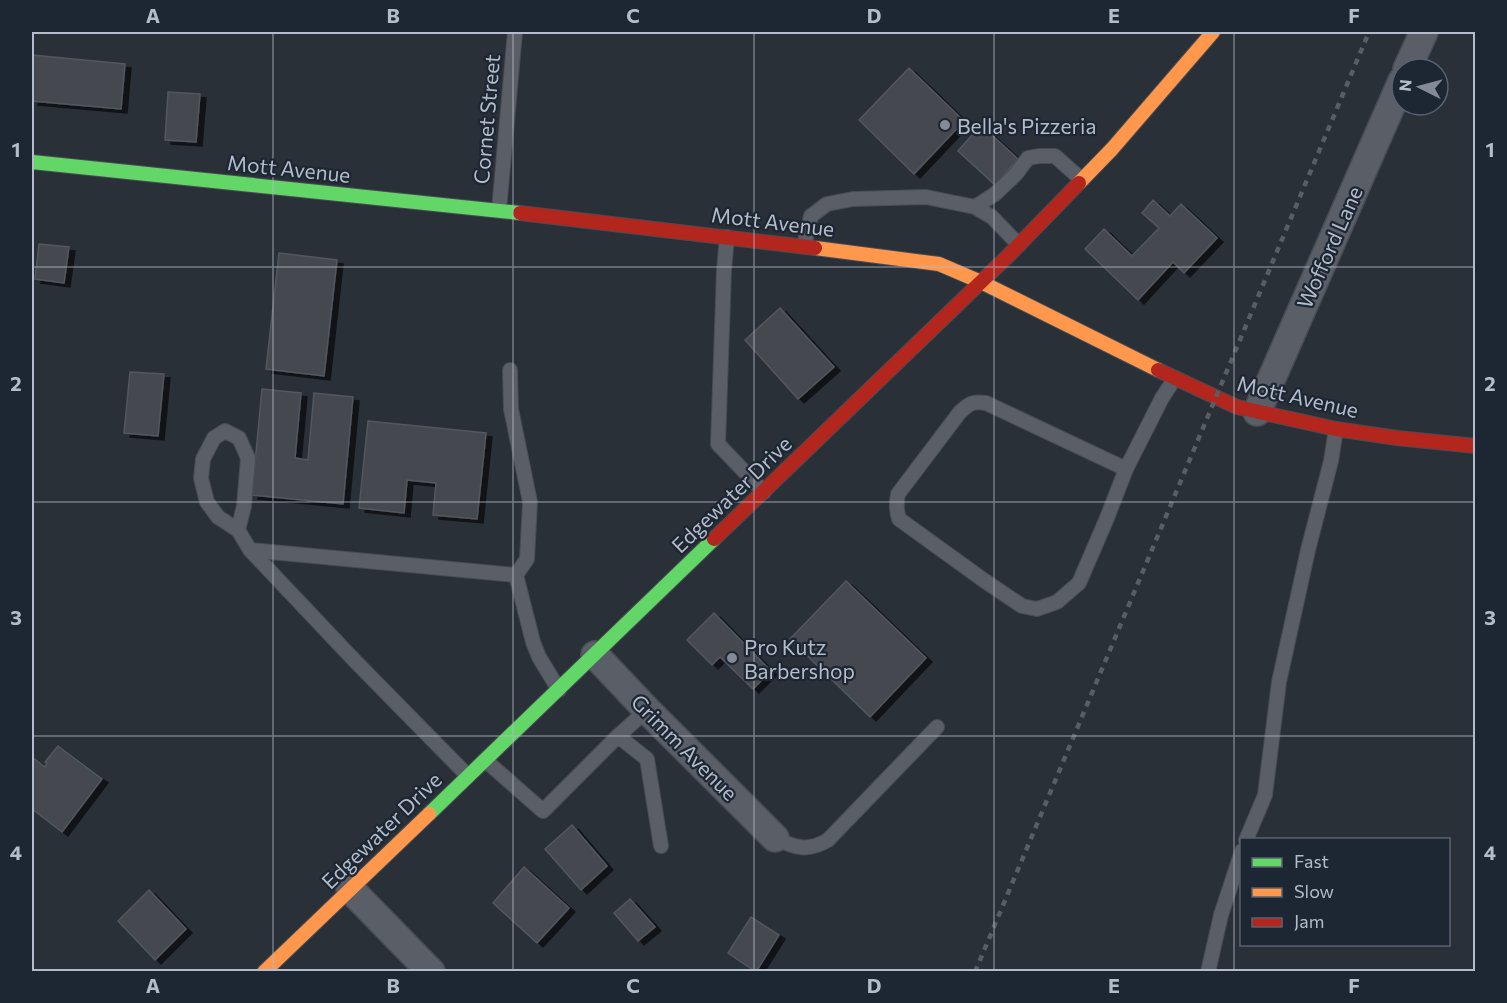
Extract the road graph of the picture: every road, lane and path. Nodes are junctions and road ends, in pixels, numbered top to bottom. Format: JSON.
{"nodes":[{"id":1,"x":515,"y":32,"type":"edge"},
{"id":2,"x":1213,"y":32,"type":"edge"},
{"id":3,"x":1424,"y":32,"type":"edge"},
{"id":4,"x":1413,"y":57,"type":"edge"},
{"id":5,"x":1390,"y":108,"type":"edge"},
{"id":6,"x":32,"y":162,"type":"edge"},
{"id":7,"x":1082,"y":180,"type":"junction"},
{"id":8,"x":975,"y":207,"type":"junction"},
{"id":9,"x":498,"y":210,"type":"junction"},
{"id":10,"x":728,"y":237,"type":"junction"},
{"id":11,"x":1019,"y":245,"type":"junction"},
{"id":12,"x":804,"y":246,"type":"junction"},
{"id":13,"x":981,"y":282,"type":"junction"},
{"id":14,"x":510,"y":370,"type":"dead end"},
{"id":15,"x":1175,"y":378,"type":"junction"},
{"id":16,"x":1257,"y":412,"type":"junction"},
{"id":17,"x":1336,"y":429,"type":"junction"},
{"id":18,"x":1476,"y":446,"type":"edge"},
{"id":19,"x":1126,"y":469,"type":"junction"},
{"id":20,"x":764,"y":492,"type":"junction"},
{"id":21,"x":238,"y":530,"type":"junction"},
{"id":22,"x":250,"y":550,"type":"junction"},
{"id":23,"x":516,"y":575,"type":"junction"},
{"id":24,"x":595,"y":655,"type":"junction"},
{"id":25,"x":558,"y":690,"type":"junction"},
{"id":26,"x":647,"y":710,"type":"junction"},
{"id":27,"x":937,"y":727,"type":"dead end"},
{"id":28,"x":618,"y":736,"type":"junction"},
{"id":29,"x":485,"y":760,"type":"junction"},
{"id":30,"x":468,"y":777,"type":"junction"},
{"id":31,"x":775,"y":838,"type":"joint"},
{"id":32,"x":1247,"y":838,"type":"edge"},
{"id":33,"x":661,"y":846,"type":"dead end"},
{"id":34,"x":1240,"y":857,"type":"edge"},
{"id":35,"x":350,"y":889,"type":"junction"},
{"id":36,"x":264,"y":972,"type":"edge"},
{"id":37,"x":431,"y":972,"type":"edge"},
{"id":38,"x":1208,"y":972,"type":"edge"}],
"edges":[{"from":1,"to":9,"type":"lane","name":"Cornet Street"},
{"from":2,"to":7,"type":"street","name":"Edgewater Drive"},
{"from":3,"to":4,"type":"street"},
{"from":5,"to":16,"type":"street","name":"Wofford Lane"},
{"from":6,"to":9,"type":"street","name":"Mott Avenue"},
{"from":7,"to":8,"type":"lane"},
{"from":7,"to":11,"type":"street","name":"Edgewater Drive"},
{"from":8,"to":11,"type":"lane"},
{"from":8,"to":12,"type":"lane"},
{"from":9,"to":10,"type":"street","name":"Mott Avenue"},
{"from":10,"to":12,"type":"street","name":"Mott Avenue"},
{"from":10,"to":20,"type":"lane"},
{"from":11,"to":13,"type":"street","name":"Edgewater Drive"},
{"from":12,"to":13,"type":"street","name":"Mott Avenue"},
{"from":13,"to":15,"type":"street","name":"Mott Avenue"},
{"from":13,"to":20,"type":"street","name":"Edgewater Drive"},
{"from":14,"to":23,"type":"lane"},
{"from":15,"to":16,"type":"street","name":"Mott Avenue"},
{"from":15,"to":19,"type":"lane"},
{"from":16,"to":17,"type":"street","name":"Mott Avenue"},
{"from":17,"to":18,"type":"street","name":"Mott Avenue"},
{"from":17,"to":32,"type":"lane"},
{"from":19,"to":19,"type":"lane"},
{"from":20,"to":24,"type":"street","name":"Edgewater Drive"},
{"from":21,"to":21,"type":"lane"},
{"from":21,"to":22,"type":"lane"},
{"from":22,"to":23,"type":"lane"},
{"from":22,"to":30,"type":"lane"},
{"from":23,"to":25,"type":"lane"},
{"from":24,"to":25,"type":"street","name":"Edgewater Drive"},
{"from":24,"to":26,"type":"street","name":"Grimm Avenue"},
{"from":25,"to":29,"type":"street","name":"Edgewater Drive"},
{"from":26,"to":28,"type":"lane"},
{"from":26,"to":31,"type":"street","name":"Grimm Avenue"},
{"from":27,"to":31,"type":"lane"},
{"from":28,"to":29,"type":"lane"},
{"from":28,"to":33,"type":"lane"},
{"from":29,"to":30,"type":"street","name":"Edgewater Drive"},
{"from":30,"to":35,"type":"street","name":"Edgewater Drive"},
{"from":34,"to":38,"type":"lane"},
{"from":35,"to":36,"type":"street","name":"Edgewater Drive"},
{"from":35,"to":37,"type":"street"}]}
